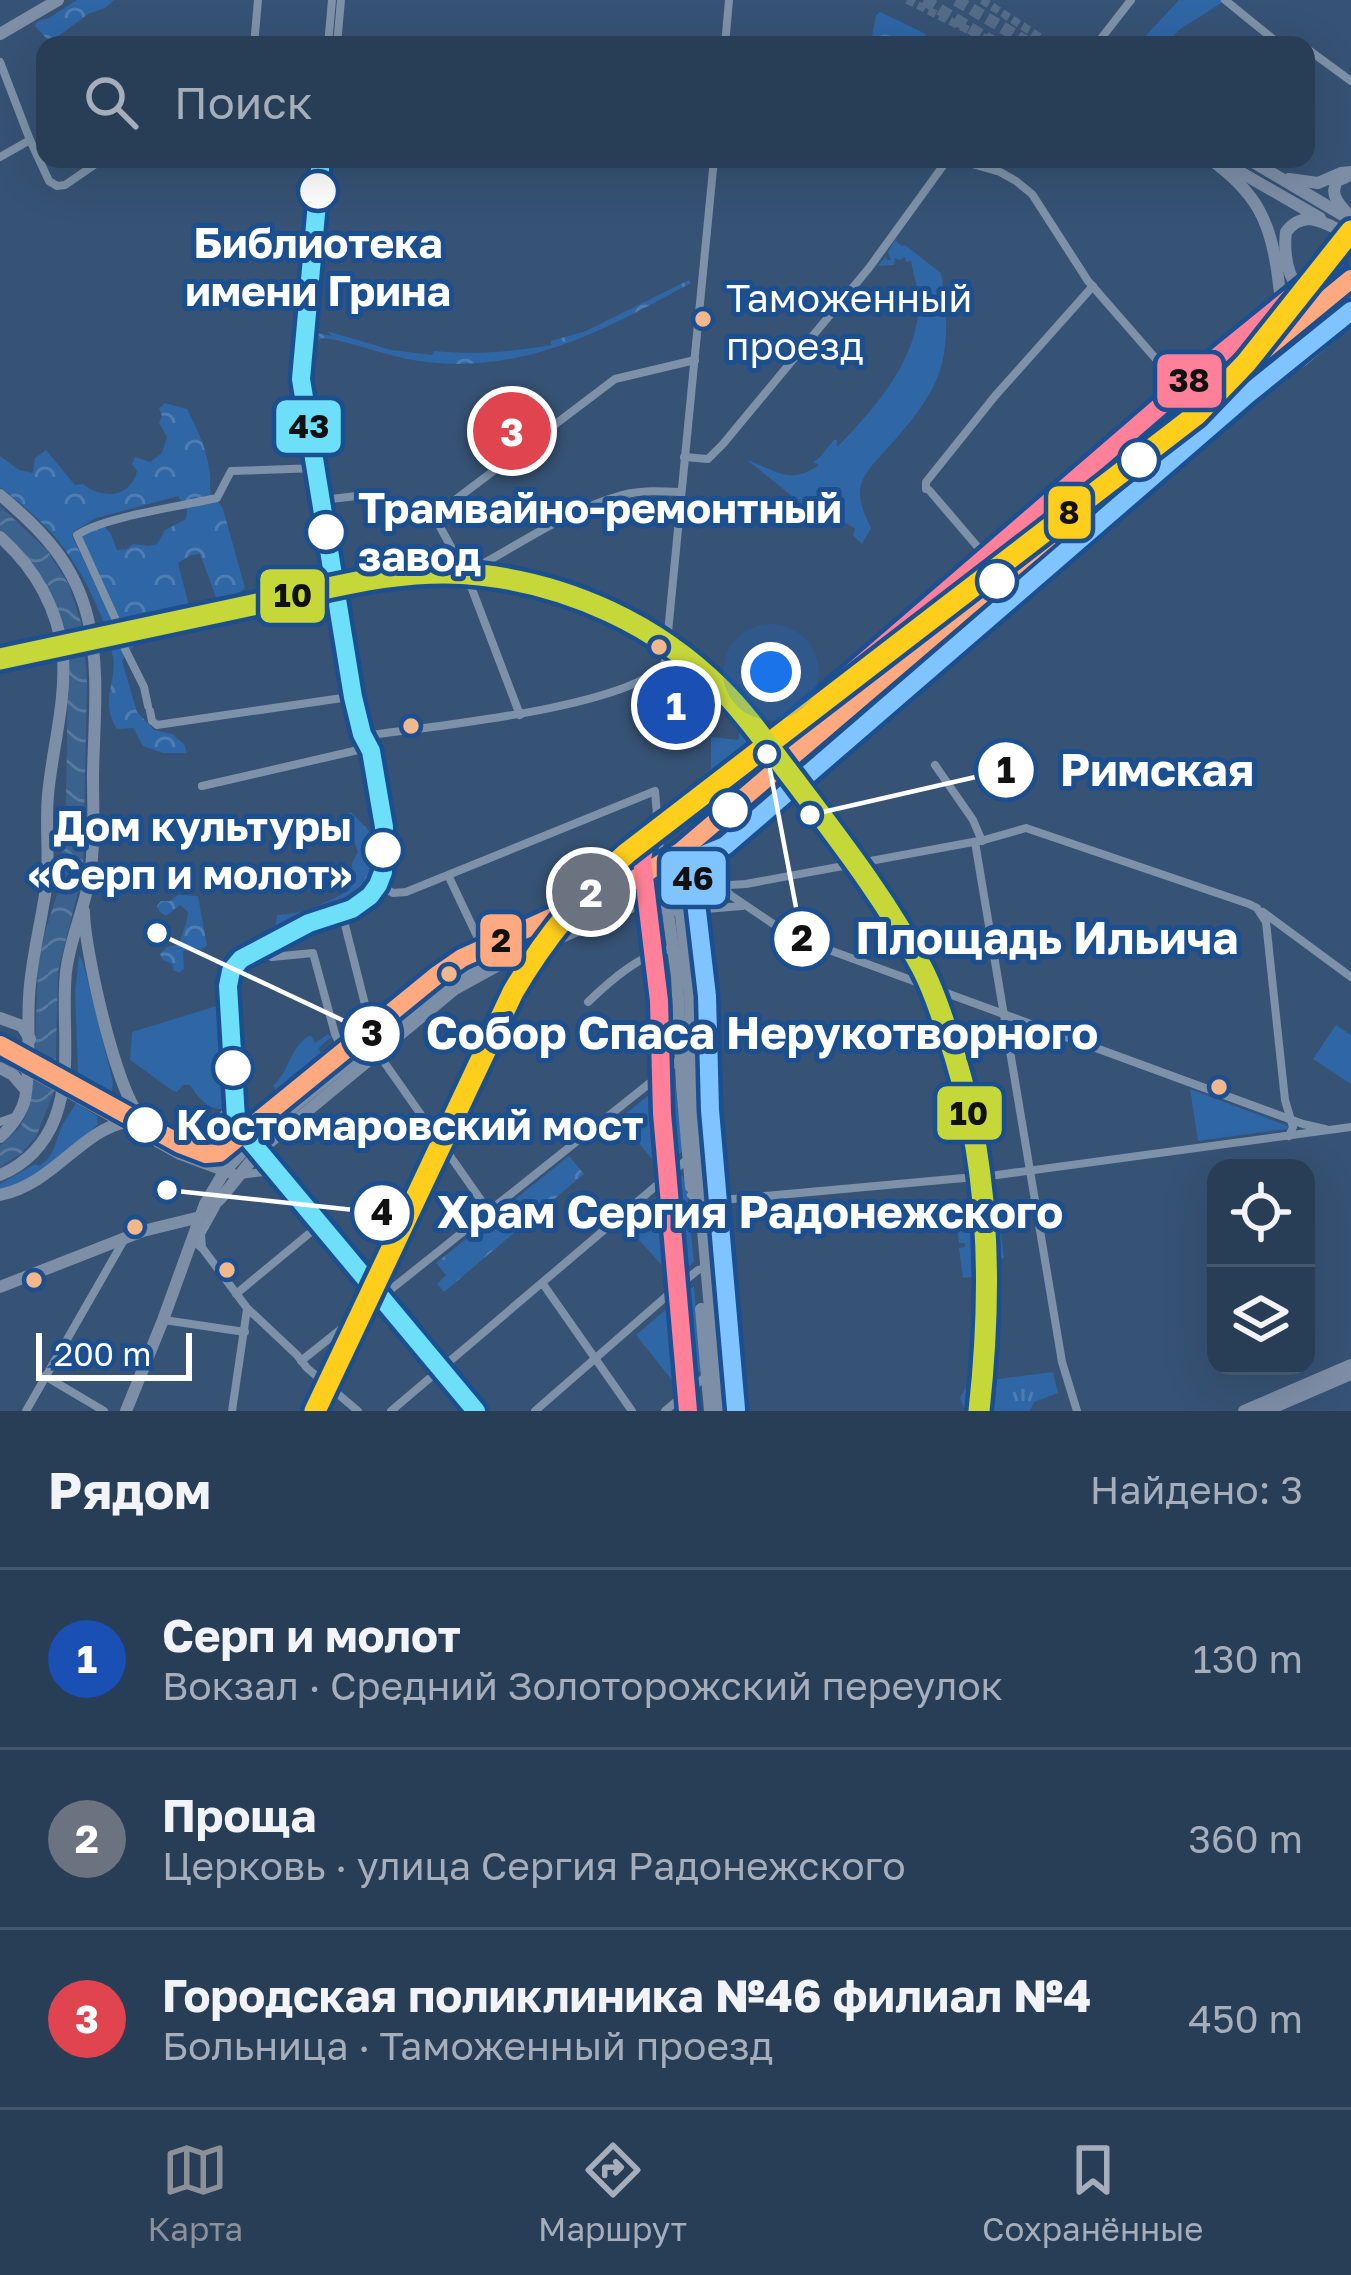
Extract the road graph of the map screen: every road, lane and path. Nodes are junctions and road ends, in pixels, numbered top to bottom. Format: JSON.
{"nodes":[{"id":1,"x":58,"y":0,"type":"edge"},
{"id":2,"x":258,"y":0,"type":"edge"},
{"id":3,"x":337,"y":0,"type":"edge"},
{"id":4,"x":729,"y":0,"type":"edge"},
{"id":5,"x":1131,"y":0,"type":"edge"},
{"id":6,"x":1225,"y":0,"type":"edge"},
{"id":7,"x":0,"y":34,"type":"edge"},
{"id":8,"x":255,"y":36,"type":"edge"},
{"id":9,"x":334,"y":36,"type":"edge"},
{"id":10,"x":726,"y":36,"type":"edge"},
{"id":11,"x":1103,"y":36,"type":"edge"},
{"id":12,"x":1269,"y":36,"type":"edge"},
{"id":13,"x":1315,"y":54,"type":"edge"},
{"id":14,"x":0,"y":62,"type":"edge"},
{"id":15,"x":1351,"y":81,"type":"edge"},
{"id":16,"x":29,"y":140,"type":"junction"},
{"id":17,"x":36,"y":156,"type":"edge"},
{"id":18,"x":0,"y":157,"type":"edge"},
{"id":19,"x":42,"y":168,"type":"edge"},
{"id":20,"x":90,"y":168,"type":"edge"},
{"id":21,"x":315,"y":168,"type":"edge"},
{"id":22,"x":327,"y":168,"type":"edge"},
{"id":23,"x":713,"y":168,"type":"edge"},
{"id":24,"x":944,"y":168,"type":"edge"},
{"id":25,"x":985,"y":168,"type":"edge"},
{"id":26,"x":1223,"y":168,"type":"edge"},
{"id":27,"x":1231,"y":168,"type":"edge"},
{"id":28,"x":1264,"y":168,"type":"edge"},
{"id":29,"x":1351,"y":174,"type":"edge"},
{"id":30,"x":1282,"y":178,"type":"junction"},
{"id":31,"x":318,"y":208,"type":"junction"},
{"id":32,"x":1349,"y":227,"type":"edge"},
{"id":33,"x":1350,"y":270,"type":"edge"},
{"id":34,"x":1093,"y":286,"type":"junction"},
{"id":35,"x":1351,"y":292,"type":"edge"},
{"id":36,"x":1351,"y":306,"type":"edge"},
{"id":37,"x":1349,"y":323,"type":"edge"},
{"id":38,"x":1283,"y":333,"type":"junction"},
{"id":39,"x":695,"y":360,"type":"junction"},
{"id":40,"x":1258,"y":378,"type":"junction"},
{"id":41,"x":1190,"y":398,"type":"junction"},
{"id":42,"x":1226,"y":399,"type":"junction"},
{"id":43,"x":684,"y":457,"type":"junction"},
{"id":44,"x":318,"y":468,"type":"junction"},
{"id":45,"x":680,"y":492,"type":"junction"},
{"id":46,"x":0,"y":495,"type":"edge"},
{"id":47,"x":323,"y":500,"type":"junction"},
{"id":48,"x":433,"y":514,"type":"junction"},
{"id":49,"x":0,"y":537,"type":"edge"},
{"id":50,"x":994,"y":566,"type":"junction"},
{"id":51,"x":466,"y":573,"type":"junction"},
{"id":52,"x":974,"y":583,"type":"junction"},
{"id":53,"x":991,"y":603,"type":"junction"},
{"id":54,"x":61,"y":645,"type":"junction"},
{"id":55,"x":875,"y":667,"type":"dead end"},
{"id":56,"x":0,"y":670,"type":"edge"},
{"id":57,"x":356,"y":696,"type":"junction"},
{"id":58,"x":520,"y":715,"type":"junction"},
{"id":59,"x":364,"y":736,"type":"junction"},
{"id":60,"x":367,"y":748,"type":"junction"},
{"id":61,"x":935,"y":765,"type":"dead end"},
{"id":62,"x":202,"y":786,"type":"dead end"},
{"id":63,"x":383,"y":827,"type":"junction"},
{"id":64,"x":978,"y":841,"type":"junction"},
{"id":65,"x":707,"y":851,"type":"junction"},
{"id":66,"x":448,"y":875,"type":"junction"},
{"id":67,"x":719,"y":878,"type":"junction"},
{"id":68,"x":670,"y":880,"type":"junction"},
{"id":69,"x":376,"y":884,"type":"junction"},
{"id":70,"x":745,"y":884,"type":"junction"},
{"id":71,"x":85,"y":898,"type":"junction"},
{"id":72,"x":733,"y":898,"type":"junction"},
{"id":73,"x":640,"y":903,"type":"junction"},
{"id":74,"x":722,"y":906,"type":"junction"},
{"id":75,"x":745,"y":907,"type":"junction"},
{"id":76,"x":1257,"y":908,"type":"junction"},
{"id":77,"x":675,"y":911,"type":"junction"},
{"id":78,"x":342,"y":914,"type":"junction"},
{"id":79,"x":1291,"y":932,"type":"junction"},
{"id":80,"x":1269,"y":943,"type":"junction"},
{"id":81,"x":674,"y":948,"type":"junction"},
{"id":82,"x":258,"y":951,"type":"junction"},
{"id":83,"x":89,"y":958,"type":"junction"},
{"id":84,"x":488,"y":958,"type":"junction"},
{"id":85,"x":68,"y":962,"type":"junction"},
{"id":86,"x":1351,"y":977,"type":"edge"},
{"id":87,"x":461,"y":979,"type":"junction"},
{"id":88,"x":588,"y":1002,"type":"dead end"},
{"id":89,"x":28,"y":1004,"type":"junction"},
{"id":90,"x":1001,"y":1013,"type":"junction"},
{"id":91,"x":6,"y":1020,"type":"edge"},
{"id":92,"x":0,"y":1040,"type":"edge"},
{"id":93,"x":30,"y":1040,"type":"junction"},
{"id":94,"x":375,"y":1046,"type":"junction"},
{"id":95,"x":0,"y":1053,"type":"edge"},
{"id":96,"x":686,"y":1057,"type":"junction"},
{"id":97,"x":349,"y":1062,"type":"junction"},
{"id":98,"x":15,"y":1063,"type":"edge"},
{"id":99,"x":121,"y":1081,"type":"junction"},
{"id":100,"x":1285,"y":1100,"type":"junction"},
{"id":101,"x":104,"y":1103,"type":"junction"},
{"id":102,"x":236,"y":1104,"type":"junction"},
{"id":103,"x":1274,"y":1113,"type":"junction"},
{"id":104,"x":19,"y":1116,"type":"junction"},
{"id":105,"x":133,"y":1119,"type":"junction"},
{"id":106,"x":1292,"y":1120,"type":"junction"},
{"id":107,"x":0,"y":1122,"type":"edge"},
{"id":108,"x":1351,"y":1127,"type":"edge"},
{"id":109,"x":1325,"y":1129,"type":"junction"},
{"id":110,"x":275,"y":1130,"type":"junction"},
{"id":111,"x":99,"y":1133,"type":"junction"},
{"id":112,"x":1288,"y":1136,"type":"junction"},
{"id":113,"x":0,"y":1137,"type":"edge"},
{"id":114,"x":193,"y":1143,"type":"junction"},
{"id":115,"x":259,"y":1143,"type":"junction"},
{"id":116,"x":180,"y":1154,"type":"junction"},
{"id":117,"x":693,"y":1156,"type":"junction"},
{"id":118,"x":1028,"y":1171,"type":"junction"},
{"id":119,"x":231,"y":1173,"type":"junction"},
{"id":120,"x":0,"y":1175,"type":"edge"},
{"id":121,"x":0,"y":1195,"type":"edge"},
{"id":122,"x":213,"y":1198,"type":"junction"},
{"id":123,"x":695,"y":1198,"type":"junction"},
{"id":124,"x":488,"y":1210,"type":"junction"},
{"id":125,"x":200,"y":1217,"type":"junction"},
{"id":126,"x":165,"y":1223,"type":"junction"},
{"id":127,"x":320,"y":1225,"type":"junction"},
{"id":128,"x":125,"y":1238,"type":"junction"},
{"id":129,"x":197,"y":1244,"type":"junction"},
{"id":130,"x":702,"y":1269,"type":"junction"},
{"id":131,"x":543,"y":1284,"type":"junction"},
{"id":132,"x":0,"y":1287,"type":"edge"},
{"id":133,"x":236,"y":1294,"type":"junction"},
{"id":134,"x":381,"y":1296,"type":"junction"},
{"id":135,"x":247,"y":1308,"type":"junction"},
{"id":136,"x":163,"y":1320,"type":"junction"},
{"id":137,"x":245,"y":1332,"type":"junction"},
{"id":138,"x":595,"y":1358,"type":"junction"},
{"id":139,"x":301,"y":1361,"type":"junction"},
{"id":140,"x":1351,"y":1364,"type":"edge"},
{"id":141,"x":441,"y":1368,"type":"junction"},
{"id":142,"x":711,"y":1374,"type":"junction"},
{"id":143,"x":1351,"y":1374,"type":"edge"},
{"id":144,"x":45,"y":1376,"type":"junction"},
{"id":145,"x":1248,"y":1410,"type":"edge"},
{"id":146,"x":26,"y":1411,"type":"edge"},
{"id":147,"x":104,"y":1411,"type":"edge"},
{"id":148,"x":125,"y":1411,"type":"edge"},
{"id":149,"x":232,"y":1411,"type":"edge"},
{"id":150,"x":358,"y":1411,"type":"edge"},
{"id":151,"x":391,"y":1411,"type":"edge"},
{"id":152,"x":472,"y":1411,"type":"edge"},
{"id":153,"x":483,"y":1411,"type":"edge"},
{"id":154,"x":536,"y":1411,"type":"edge"},
{"id":155,"x":632,"y":1411,"type":"edge"},
{"id":156,"x":664,"y":1411,"type":"edge"},
{"id":157,"x":710,"y":1411,"type":"edge"},
{"id":158,"x":719,"y":1411,"type":"edge"},
{"id":159,"x":1077,"y":1411,"type":"edge"},
{"id":160,"x":1265,"y":1411,"type":"edge"}],
"edges":[{"from":1,"to":7,"type":"main road"},
{"from":2,"to":8,"type":"street"},
{"from":3,"to":9,"type":"street"},
{"from":4,"to":10,"type":"street"},
{"from":5,"to":11,"type":"street"},
{"from":6,"to":12,"type":"street"},
{"from":13,"to":15,"type":"street"},
{"from":14,"to":16,"type":"street"},
{"from":16,"to":17,"type":"street"},
{"from":16,"to":18,"type":"street"},
{"from":19,"to":20,"type":"street"},
{"from":21,"to":31,"type":"street"},
{"from":22,"to":31,"type":"street"},
{"from":23,"to":39,"type":"street"},
{"from":24,"to":43,"type":"street"},
{"from":25,"to":34,"type":"street"},
{"from":26,"to":38,"type":"main road"},
{"from":27,"to":32,"type":"main road"},
{"from":28,"to":30,"type":"main road"},
{"from":29,"to":30,"type":"main road"},
{"from":29,"to":32,"type":"main road"},
{"from":30,"to":32,"type":"main road"},
{"from":31,"to":44,"type":"street"},
{"from":32,"to":33,"type":"main road"},
{"from":33,"to":38,"type":"main road"},
{"from":34,"to":41,"type":"street"},
{"from":34,"to":50,"type":"street"},
{"from":35,"to":40,"type":"main road"},
{"from":36,"to":40,"type":"main road"},
{"from":37,"to":40,"type":"main road"},
{"from":38,"to":40,"type":"main road"},
{"from":39,"to":43,"type":"street"},
{"from":39,"to":48,"type":"street"},
{"from":40,"to":42,"type":"main road"},
{"from":40,"to":65,"type":"main road"},
{"from":41,"to":42,"type":"street"},
{"from":41,"to":50,"type":"street"},
{"from":42,"to":53,"type":"main road"},
{"from":43,"to":45,"type":"street"},
{"from":44,"to":47,"type":"street"},
{"from":44,"to":57,"type":"street"},
{"from":45,"to":51,"type":"street"},
{"from":45,"to":58,"type":"street"},
{"from":46,"to":71,"type":"main road"},
{"from":47,"to":48,"type":"street"},
{"from":47,"to":57,"type":"street"},
{"from":48,"to":51,"type":"street"},
{"from":49,"to":54,"type":"main road"},
{"from":50,"to":52,"type":"street"},
{"from":51,"to":58,"type":"street"},
{"from":52,"to":53,"type":"street"},
{"from":52,"to":55,"type":"street"},
{"from":53,"to":65,"type":"main road"},
{"from":54,"to":56,"type":"street"},
{"from":54,"to":89,"type":"main road"},
{"from":57,"to":59,"type":"street"},
{"from":58,"to":59,"type":"street"},
{"from":59,"to":60,"type":"street"},
{"from":60,"to":62,"type":"street"},
{"from":60,"to":63,"type":"street"},
{"from":61,"to":64,"type":"street"},
{"from":63,"to":69,"type":"street"},
{"from":63,"to":78,"type":"street"},
{"from":64,"to":70,"type":"street"},
{"from":64,"to":76,"type":"street"},
{"from":64,"to":90,"type":"street"},
{"from":65,"to":67,"type":"street"},
{"from":65,"to":68,"type":"main road"},
{"from":66,"to":68,"type":"street"},
{"from":66,"to":69,"type":"street"},
{"from":66,"to":84,"type":"street"},
{"from":67,"to":70,"type":"street"},
{"from":67,"to":72,"type":"street"},
{"from":68,"to":73,"type":"main road"},
{"from":68,"to":77,"type":"main road"},
{"from":68,"to":84,"type":"main road"},
{"from":69,"to":78,"type":"street"},
{"from":70,"to":72,"type":"street"},
{"from":70,"to":75,"type":"street"},
{"from":71,"to":83,"type":"main road"},
{"from":71,"to":85,"type":"main road"},
{"from":72,"to":74,"type":"street"},
{"from":72,"to":75,"type":"street"},
{"from":73,"to":77,"type":"street"},
{"from":73,"to":87,"type":"main road"},
{"from":74,"to":75,"type":"street"},
{"from":74,"to":77,"type":"street"},
{"from":75,"to":90,"type":"street"},
{"from":76,"to":79,"type":"street"},
{"from":76,"to":80,"type":"street"},
{"from":77,"to":81,"type":"main road"},
{"from":77,"to":96,"type":"main road"},
{"from":78,"to":82,"type":"street"},
{"from":78,"to":94,"type":"street"},
{"from":79,"to":80,"type":"street"},
{"from":79,"to":86,"type":"street"},
{"from":80,"to":100,"type":"street"},
{"from":81,"to":88,"type":"street"},
{"from":81,"to":96,"type":"main road"},
{"from":82,"to":97,"type":"street"},
{"from":82,"to":102,"type":"street"},
{"from":83,"to":85,"type":"main road"},
{"from":83,"to":99,"type":"main road"},
{"from":84,"to":87,"type":"main road"},
{"from":85,"to":120,"type":"main road"},
{"from":87,"to":94,"type":"main road"},
{"from":87,"to":94,"type":"main road"},
{"from":89,"to":91,"type":"main road"},
{"from":89,"to":93,"type":"main road"},
{"from":90,"to":103,"type":"street"},
{"from":90,"to":118,"type":"street"},
{"from":91,"to":93,"type":"main road"},
{"from":92,"to":98,"type":"main road"},
{"from":93,"to":98,"type":"main road"},
{"from":94,"to":97,"type":"main road"},
{"from":94,"to":110,"type":"main road"},
{"from":94,"to":124,"type":"street"},
{"from":95,"to":98,"type":"main road"},
{"from":96,"to":117,"type":"main road"},
{"from":96,"to":124,"type":"street"},
{"from":97,"to":110,"type":"main road"},
{"from":98,"to":101,"type":"main road","bridge":true},
{"from":98,"to":104,"type":"main road"},
{"from":99,"to":101,"type":"main road"},
{"from":99,"to":105,"type":"main road"},
{"from":100,"to":103,"type":"street"},
{"from":100,"to":106,"type":"street"},
{"from":101,"to":105,"type":"main road"},
{"from":101,"to":111,"type":"main road"},
{"from":102,"to":114,"type":"street"},
{"from":102,"to":115,"type":"street"},
{"from":103,"to":106,"type":"street"},
{"from":104,"to":107,"type":"street"},
{"from":104,"to":113,"type":"main road"},
{"from":105,"to":111,"type":"main road"},
{"from":105,"to":114,"type":"main road"},
{"from":105,"to":116,"type":"main road"},
{"from":106,"to":109,"type":"street"},
{"from":106,"to":112,"type":"street"},
{"from":108,"to":109,"type":"street"},
{"from":109,"to":112,"type":"street"},
{"from":110,"to":115,"type":"main road"},
{"from":111,"to":121,"type":"main road"},
{"from":112,"to":118,"type":"street"},
{"from":114,"to":115,"type":"main road"},
{"from":115,"to":119,"type":"main road"},
{"from":115,"to":127,"type":"street"},
{"from":116,"to":119,"type":"main road"},
{"from":116,"to":122,"type":"main road"},
{"from":117,"to":123,"type":"main road"},
{"from":117,"to":131,"type":"street"},
{"from":118,"to":123,"type":"street"},
{"from":118,"to":159,"type":"street"},
{"from":119,"to":122,"type":"main road"},
{"from":119,"to":127,"type":"street"},
{"from":122,"to":125,"type":"main road"},
{"from":122,"to":126,"type":"main road"},
{"from":122,"to":129,"type":"street"},
{"from":123,"to":130,"type":"main road"},
{"from":124,"to":134,"type":"street"},
{"from":125,"to":126,"type":"main road"},
{"from":125,"to":129,"type":"main road"},
{"from":126,"to":128,"type":"main road"},
{"from":126,"to":129,"type":"main road"},
{"from":127,"to":133,"type":"street"},
{"from":127,"to":134,"type":"street"},
{"from":128,"to":132,"type":"main road"},
{"from":128,"to":144,"type":"street"},
{"from":129,"to":133,"type":"street"},
{"from":129,"to":136,"type":"main road"},
{"from":130,"to":138,"type":"street"},
{"from":130,"to":142,"type":"main road"},
{"from":131,"to":138,"type":"street"},
{"from":131,"to":141,"type":"street"},
{"from":133,"to":135,"type":"street"},
{"from":134,"to":139,"type":"street"},
{"from":134,"to":141,"type":"street"},
{"from":135,"to":137,"type":"street"},
{"from":135,"to":139,"type":"street"},
{"from":136,"to":137,"type":"street"},
{"from":136,"to":148,"type":"main road"},
{"from":137,"to":149,"type":"street"},
{"from":138,"to":154,"type":"street"},
{"from":138,"to":155,"type":"street"},
{"from":139,"to":150,"type":"street"},
{"from":140,"to":145,"type":"main road"},
{"from":141,"to":151,"type":"street"},
{"from":141,"to":152,"type":"street"},
{"from":141,"to":153,"type":"street"},
{"from":142,"to":156,"type":"street"},
{"from":142,"to":157,"type":"main road"},
{"from":142,"to":158,"type":"main road"},
{"from":143,"to":160,"type":"main road"},
{"from":144,"to":146,"type":"street"},
{"from":144,"to":147,"type":"street"}]}
